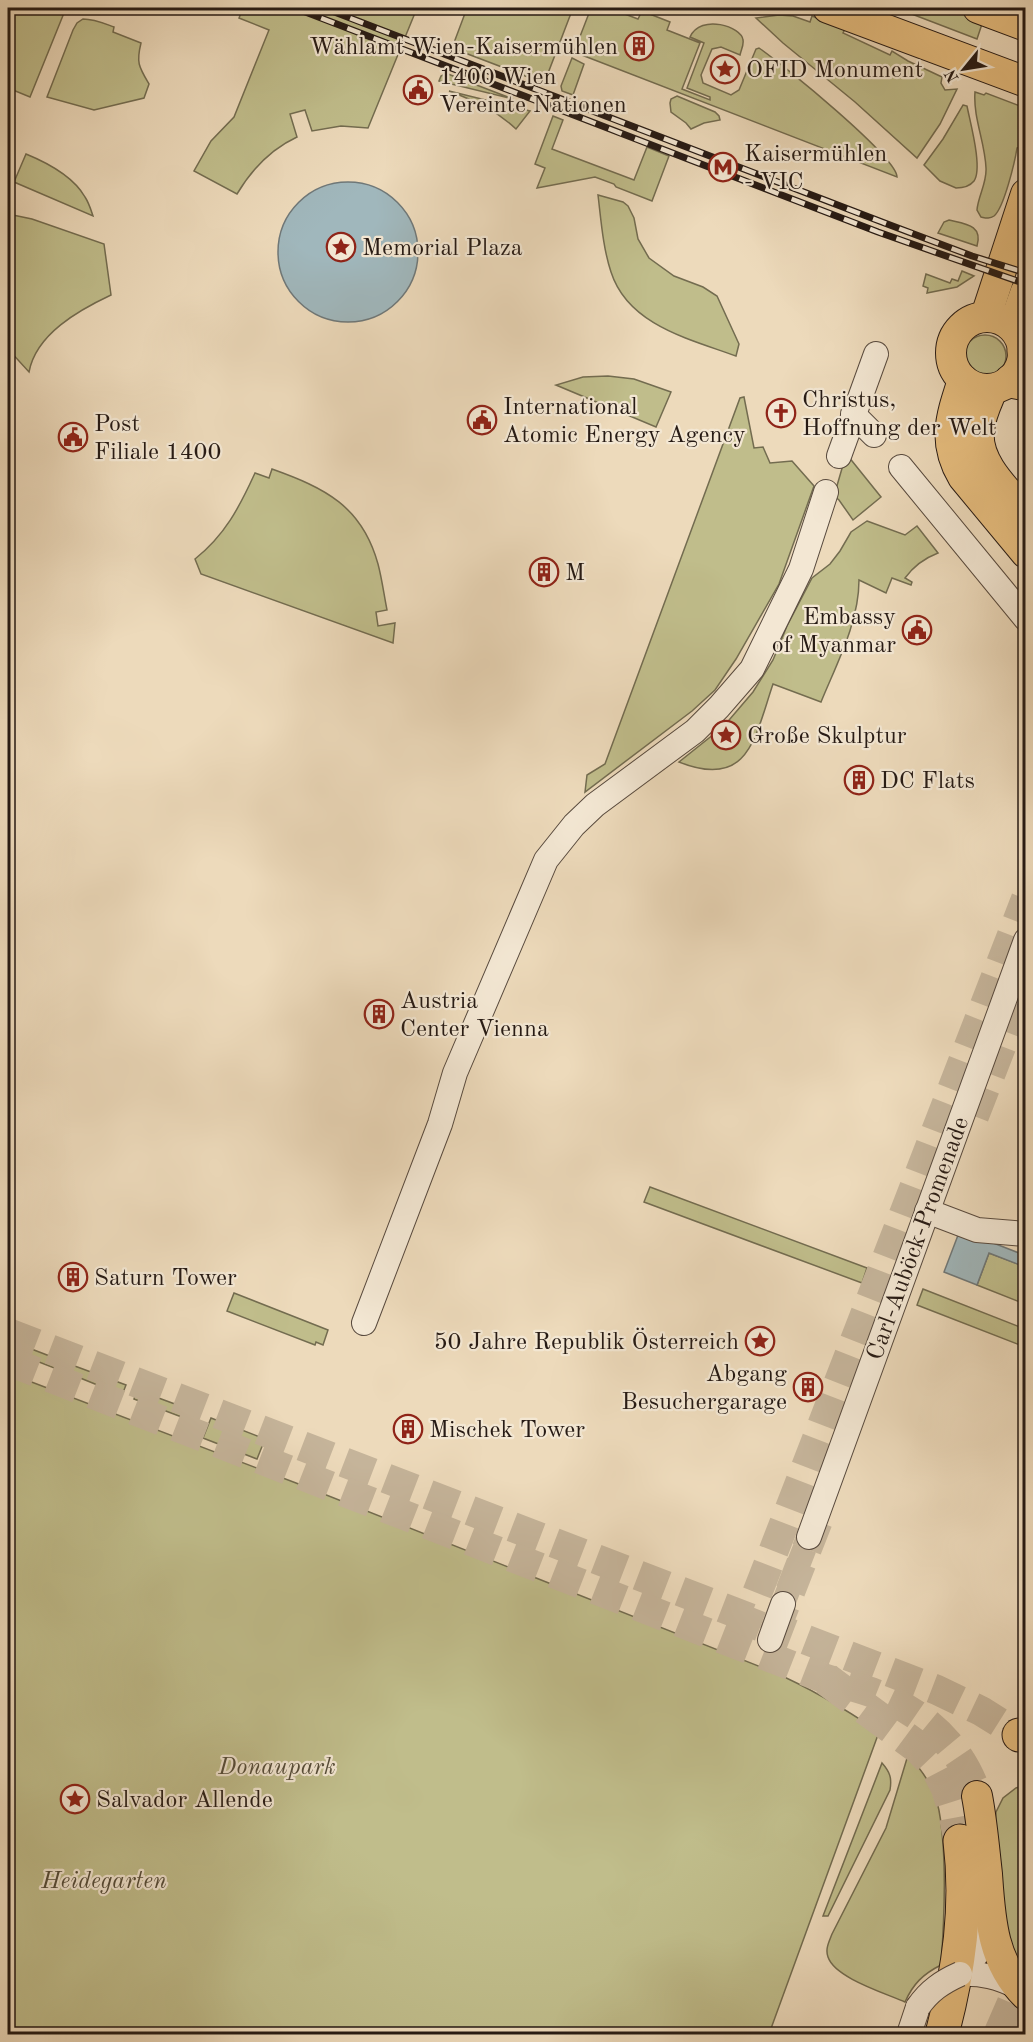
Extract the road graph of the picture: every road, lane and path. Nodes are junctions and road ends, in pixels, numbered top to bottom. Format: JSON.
{"nodes":[{"id":1,"x":828,"y":8,"type":"edge"},
{"id":2,"x":978,"y":8,"type":"edge"},
{"id":3,"x":1026,"y":26,"type":"edge"},
{"id":4,"x":1026,"y":82,"type":"edge"},
{"id":5,"x":1026,"y":194,"type":"edge"},
{"id":6,"x":1026,"y":291,"type":"edge"},
{"id":7,"x":986,"y":316,"type":"junction"},
{"id":8,"x":1021,"y":343,"type":"edge"},
{"id":9,"x":876,"y":354,"type":"dead end"},
{"id":10,"x":963,"y":380,"type":"junction"},
{"id":11,"x":1010,"y":385,"type":"edge"},
{"id":12,"x":853,"y":414,"type":"junction"},
{"id":13,"x":874,"y":435,"type":"dead end"},
{"id":14,"x":839,"y":456,"type":"dead end"},
{"id":15,"x":901,"y":467,"type":"dead end"},
{"id":16,"x":826,"y":492,"type":"dead end"},
{"id":17,"x":1026,"y":513,"type":"edge"},
{"id":18,"x":1026,"y":553,"type":"edge"},
{"id":19,"x":1026,"y":619,"type":"edge"},
{"id":20,"x":1026,"y":940,"type":"edge"},
{"id":21,"x":927,"y":1211,"type":"junction"},
{"id":22,"x":1026,"y":1234,"type":"edge"},
{"id":23,"x":364,"y":1323,"type":"dead end"},
{"id":24,"x":809,"y":1537,"type":"tunnel mouth"},
{"id":25,"x":783,"y":1604,"type":"tunnel mouth"},
{"id":26,"x":770,"y":1640,"type":"tunnel mouth"},
{"id":27,"x":977,"y":1796,"type":"tunnel mouth"},
{"id":28,"x":960,"y":1841,"type":"tunnel mouth"},
{"id":29,"x":989,"y":1915,"type":"junction"},
{"id":30,"x":960,"y":1974,"type":"junction"},
{"id":31,"x":1013,"y":1986,"type":"edge"},
{"id":32,"x":909,"y":2034,"type":"edge"},
{"id":33,"x":942,"y":2034,"type":"edge"}],
"edges":[{"from":1,"to":4,"type":"main road"},
{"from":2,"to":3,"type":"main road"},
{"from":5,"to":7,"type":"main road"},
{"from":6,"to":8,"type":"main road"},
{"from":7,"to":8,"type":"main road"},
{"from":7,"to":10,"type":"main road"},
{"from":8,"to":11,"type":"main road"},
{"from":9,"to":12,"type":"street"},
{"from":10,"to":11,"type":"main road"},
{"from":10,"to":18,"type":"main road"},
{"from":11,"to":17,"type":"main road"},
{"from":12,"to":13,"type":"street"},
{"from":12,"to":14,"type":"street"},
{"from":15,"to":19,"type":"street"},
{"from":16,"to":23,"type":"street"},
{"from":20,"to":21,"type":"street","name":"Carl-Auböck-Promenade"},
{"from":21,"to":22,"type":"street"},
{"from":21,"to":24,"type":"street","name":"Carl-Auböck-Promenade"},
{"from":25,"to":26,"type":"street"},
{"from":27,"to":29,"type":"main road"},
{"from":28,"to":33,"type":"highway"},
{"from":29,"to":30,"type":"street"},
{"from":29,"to":31,"type":"main road"},
{"from":30,"to":31,"type":"street"},
{"from":30,"to":32,"type":"street","bridge":true}]}
